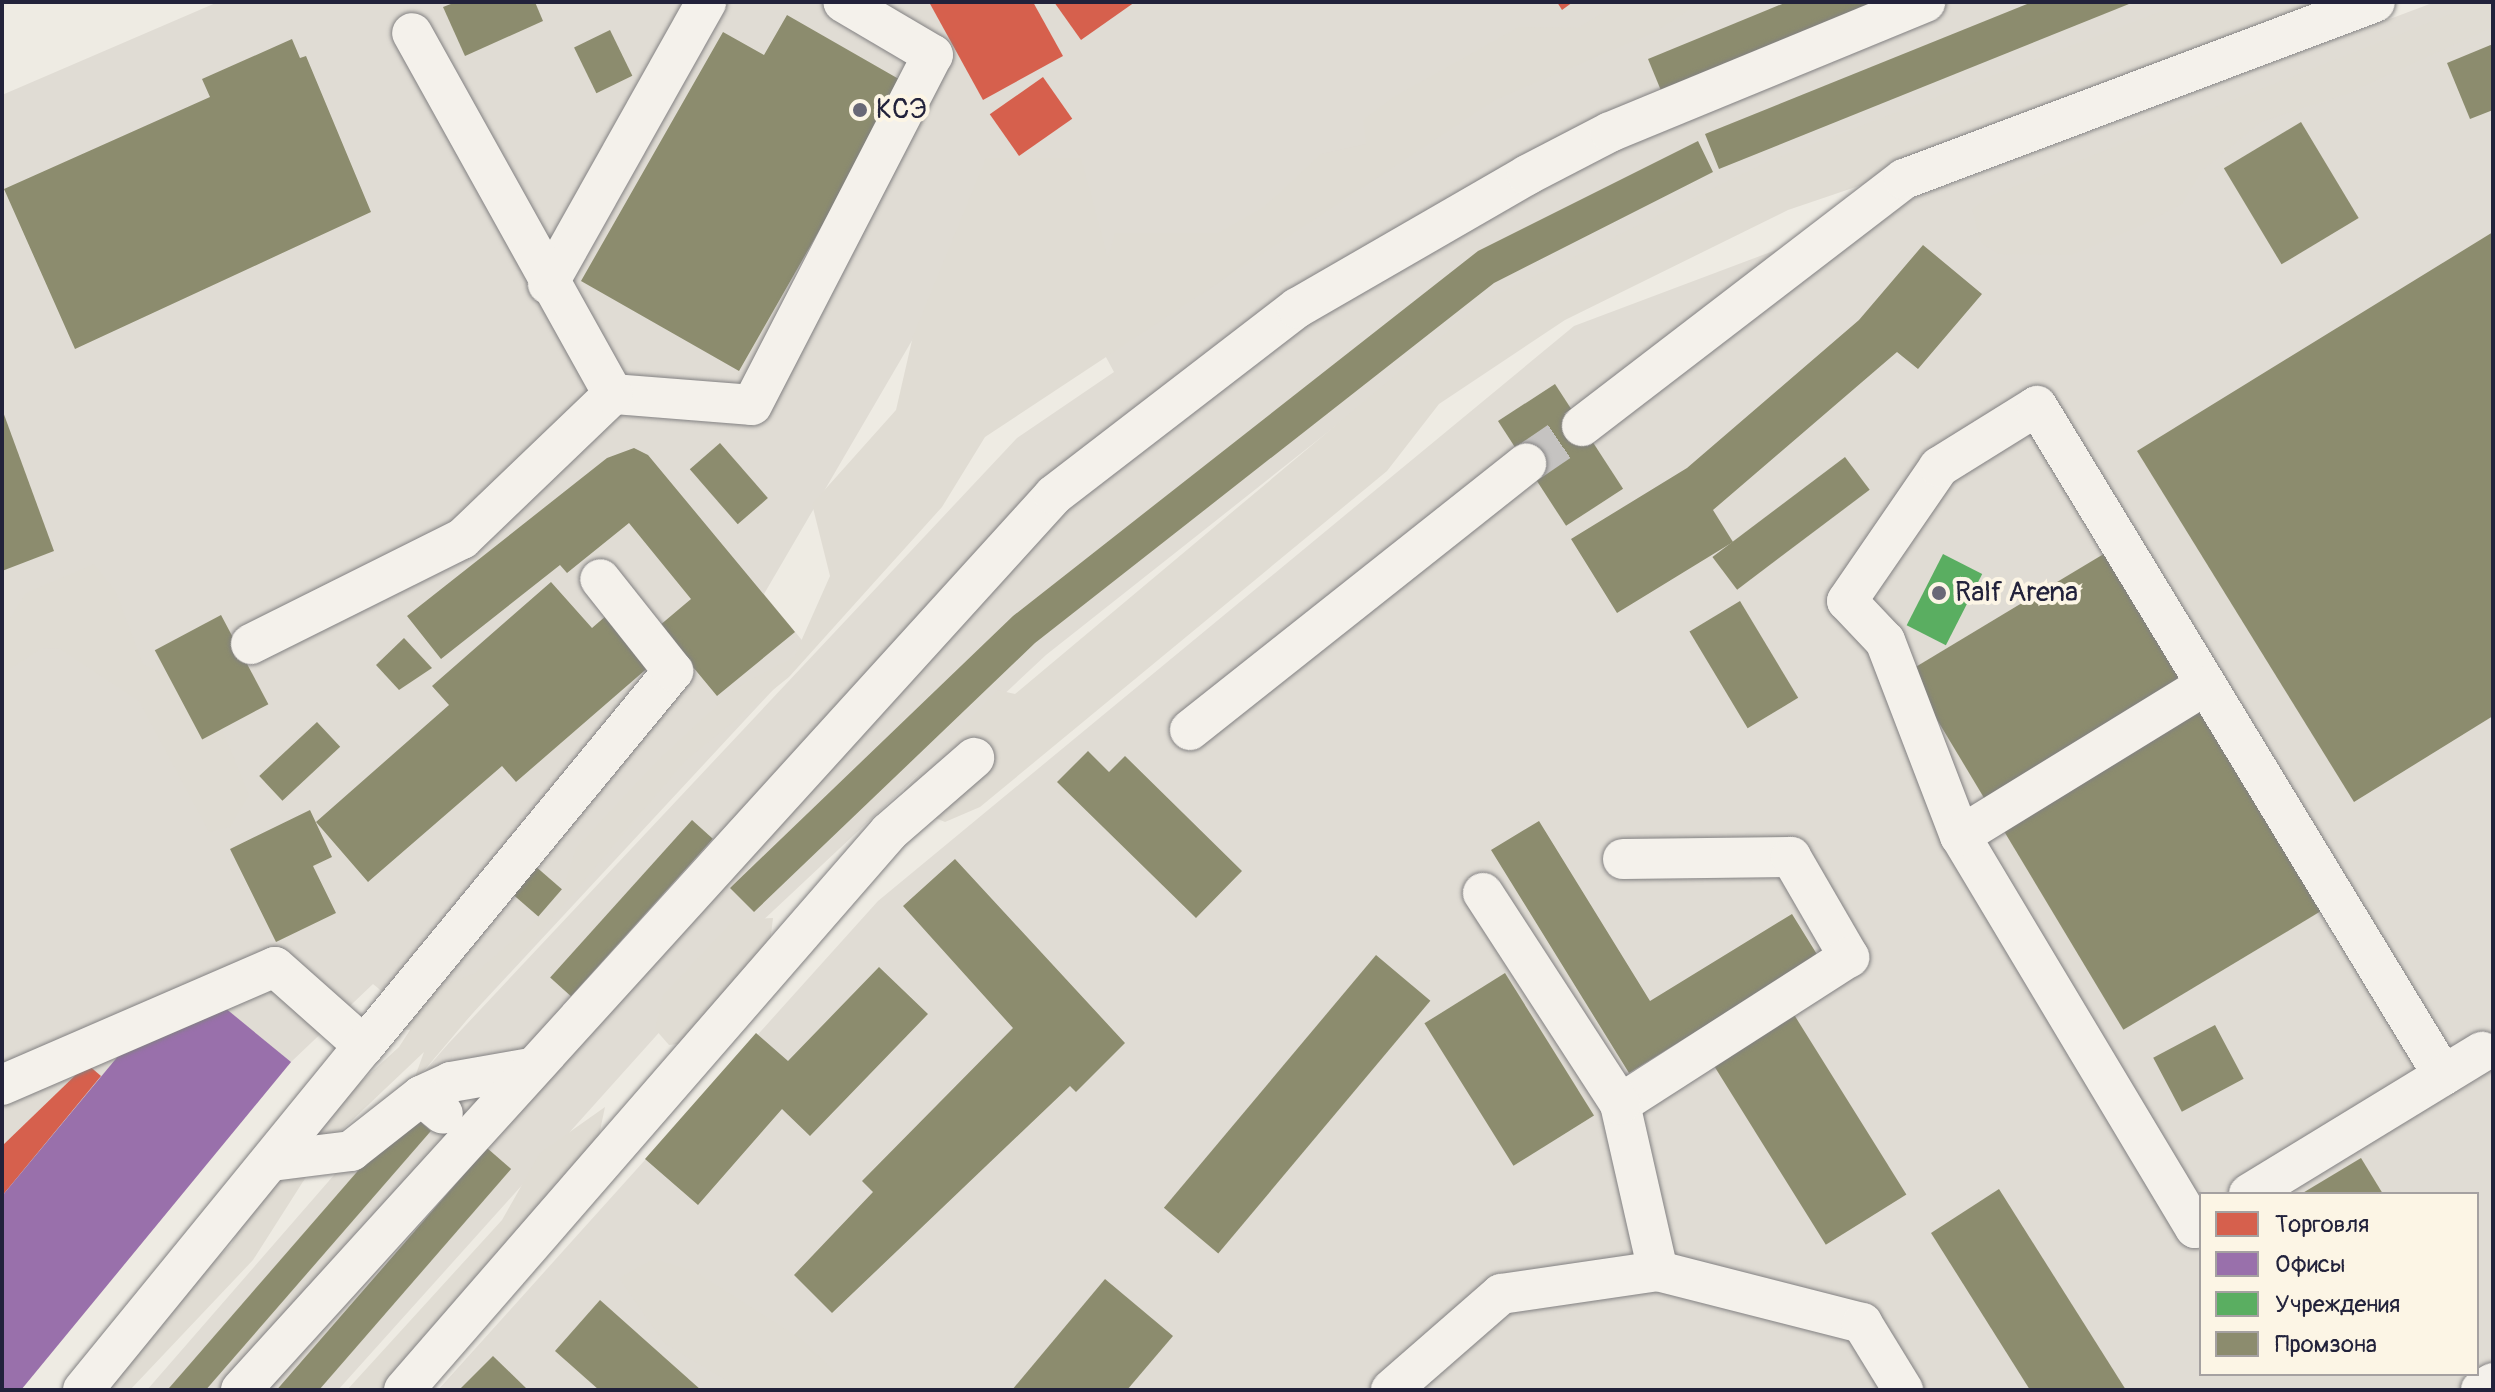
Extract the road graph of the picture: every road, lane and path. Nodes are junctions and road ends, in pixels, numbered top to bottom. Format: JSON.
{"nodes":[{"id":1,"x":706,"y":2,"type":"edge"},
{"id":2,"x":843,"y":2,"type":"edge"},
{"id":3,"x":1925,"y":2,"type":"edge"},
{"id":4,"x":2375,"y":2,"type":"edge"},
{"id":5,"x":412,"y":33,"type":"dead end"},
{"id":6,"x":548,"y":284,"type":"junction"},
{"id":7,"x":613,"y":394,"type":"junction"},
{"id":8,"x":1582,"y":426,"type":"tunnel mouth"},
{"id":9,"x":1526,"y":464,"type":"tunnel mouth"},
{"id":10,"x":600,"y":579,"type":"dead end"},
{"id":11,"x":251,"y":644,"type":"dead end"},
{"id":12,"x":2204,"y":686,"type":"junction"},
{"id":13,"x":1190,"y":730,"type":"dead end"},
{"id":14,"x":974,"y":758,"type":"dead end"},
{"id":15,"x":1960,"y":836,"type":"junction"},
{"id":16,"x":1623,"y":859,"type":"dead end"},
{"id":17,"x":1483,"y":893,"type":"dead end"},
{"id":18,"x":364,"y":1046,"type":"junction"},
{"id":19,"x":2489,"y":1055,"type":"edge"},
{"id":20,"x":531,"y":1068,"type":"junction"},
{"id":21,"x":2443,"y":1075,"type":"junction"},
{"id":22,"x":2,"y":1085,"type":"edge"},
{"id":23,"x":1620,"y":1104,"type":"junction"},
{"id":24,"x":272,"y":1161,"type":"junction"},
{"id":25,"x":2252,"y":1192,"type":"edge"},
{"id":26,"x":2199,"y":1225,"type":"edge"},
{"id":27,"x":1658,"y":1271,"type":"junction"},
{"id":28,"x":2493,"y":1383,"type":"edge"},
{"id":29,"x":83,"y":1390,"type":"edge"},
{"id":30,"x":241,"y":1390,"type":"edge"},
{"id":31,"x":404,"y":1390,"type":"edge"},
{"id":32,"x":1391,"y":1390,"type":"edge"},
{"id":33,"x":1903,"y":1390,"type":"edge"},
{"id":34,"x":2481,"y":1390,"type":"edge"}],
"edges":[{"from":1,"to":6,"type":"lane"},
{"from":2,"to":7,"type":"lane"},
{"from":3,"to":20,"type":"lane"},
{"from":4,"to":8,"type":"lane"},
{"from":5,"to":6,"type":"lane"},
{"from":6,"to":7,"type":"lane"},
{"from":7,"to":11,"type":"lane"},
{"from":9,"to":13,"type":"lane"},
{"from":10,"to":18,"type":"lane"},
{"from":12,"to":15,"type":"lane"},
{"from":12,"to":15,"type":"lane"},
{"from":12,"to":21,"type":"lane"},
{"from":14,"to":31,"type":"lane"},
{"from":15,"to":26,"type":"lane"},
{"from":16,"to":23,"type":"lane"},
{"from":17,"to":23,"type":"lane"},
{"from":18,"to":22,"type":"lane"},
{"from":18,"to":24,"type":"lane"},
{"from":19,"to":21,"type":"lane"},
{"from":20,"to":24,"type":"lane"},
{"from":20,"to":30,"type":"lane"},
{"from":21,"to":25,"type":"lane"},
{"from":23,"to":27,"type":"lane"},
{"from":24,"to":29,"type":"lane"},
{"from":27,"to":32,"type":"lane"},
{"from":27,"to":33,"type":"lane"},
{"from":28,"to":34,"type":"lane"}]}
